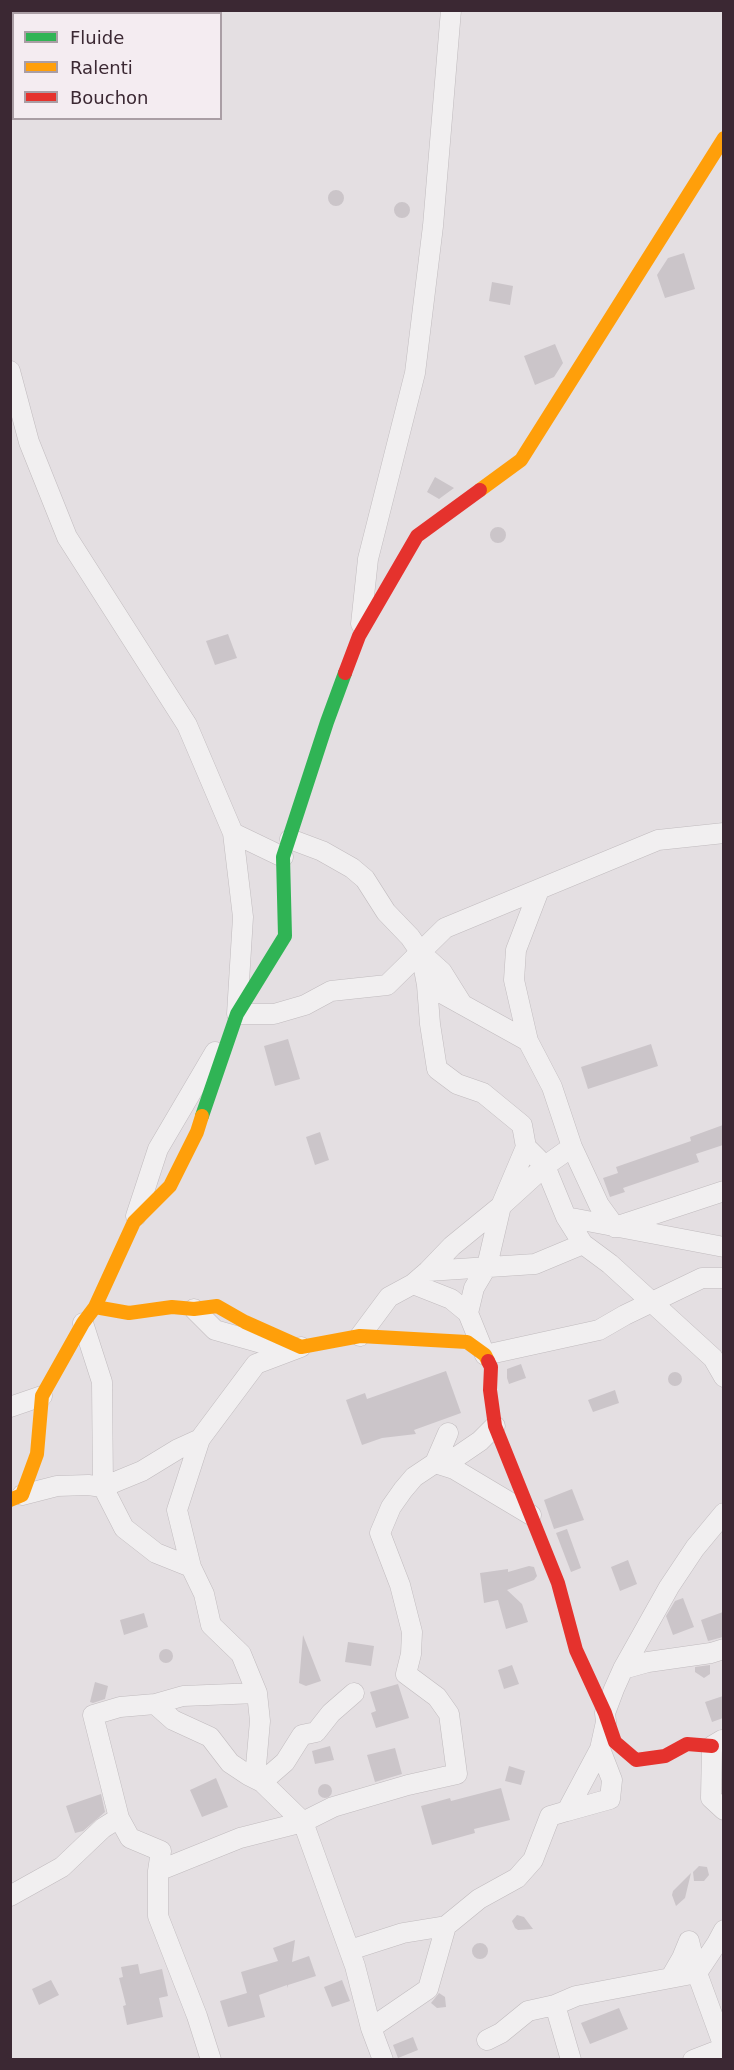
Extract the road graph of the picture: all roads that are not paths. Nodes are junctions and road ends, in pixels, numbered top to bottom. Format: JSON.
{"nodes":[{"id":1,"x":451,"y":10,"type":"edge"},
{"id":2,"x":723,"y":138,"type":"edge"},
{"id":3,"x":10,"y":371,"type":"edge"},
{"id":4,"x":359,"y":636,"type":"junction"},
{"id":5,"x":723,"y":833,"type":"edge"},
{"id":6,"x":233,"y":834,"type":"junction"},
{"id":7,"x":286,"y":848,"type":"junction"},
{"id":8,"x":539,"y":890,"type":"junction"},
{"id":9,"x":421,"y":952,"type":"junction"},
{"id":10,"x":427,"y":985,"type":"junction"},
{"id":11,"x":462,"y":1004,"type":"junction"},
{"id":12,"x":237,"y":1014,"type":"junction"},
{"id":13,"x":528,"y":1041,"type":"junction"},
{"id":14,"x":526,"y":1147,"type":"junction"},
{"id":15,"x":572,"y":1147,"type":"junction"},
{"id":16,"x":545,"y":1166,"type":"junction"},
{"id":17,"x":723,"y":1191,"type":"edge"},
{"id":18,"x":501,"y":1206,"type":"junction"},
{"id":19,"x":566,"y":1217,"type":"junction"},
{"id":20,"x":134,"y":1222,"type":"junction"},
{"id":21,"x":615,"y":1227,"type":"junction"},
{"id":22,"x":583,"y":1244,"type":"junction"},
{"id":23,"x":723,"y":1246,"type":"edge"},
{"id":24,"x":487,"y":1266,"type":"junction"},
{"id":25,"x":421,"y":1278,"type":"junction"},
{"id":26,"x":723,"y":1278,"type":"edge"},
{"id":27,"x":651,"y":1303,"type":"junction"},
{"id":28,"x":95,"y":1307,"type":"junction"},
{"id":29,"x":194,"y":1309,"type":"joint"},
{"id":30,"x":468,"y":1313,"type":"junction"},
{"id":31,"x":82,"y":1323,"type":"junction"},
{"id":32,"x":360,"y":1336,"type":"junction"},
{"id":33,"x":301,"y":1347,"type":"junction"},
{"id":34,"x":485,"y":1355,"type":"junction"},
{"id":35,"x":723,"y":1377,"type":"edge"},
{"id":36,"x":42,"y":1396,"type":"junction"},
{"id":37,"x":10,"y":1407,"type":"edge"},
{"id":38,"x":495,"y":1426,"type":"junction"},
{"id":39,"x":448,"y":1433,"type":"dead end"},
{"id":40,"x":201,"y":1439,"type":"junction"},
{"id":41,"x":435,"y":1463,"type":"junction"},
{"id":42,"x":103,"y":1487,"type":"junction"},
{"id":43,"x":16,"y":1498,"type":"edge"},
{"id":44,"x":723,"y":1513,"type":"edge"},
{"id":45,"x":531,"y":1515,"type":"junction"},
{"id":46,"x":191,"y":1567,"type":"junction"},
{"id":47,"x":723,"y":1649,"type":"edge"},
{"id":48,"x":623,"y":1669,"type":"junction"},
{"id":49,"x":257,"y":1693,"type":"junction"},
{"id":50,"x":354,"y":1693,"type":"dead end"},
{"id":51,"x":155,"y":1704,"type":"junction"},
{"id":52,"x":605,"y":1713,"type":"junction"},
{"id":53,"x":718,"y":1743,"type":"edge"},
{"id":54,"x":600,"y":1749,"type":"junction"},
{"id":55,"x":262,"y":1782,"type":"junction"},
{"id":56,"x":723,"y":1810,"type":"edge"},
{"id":57,"x":567,"y":1811,"type":"junction"},
{"id":58,"x":119,"y":1818,"type":"junction"},
{"id":59,"x":303,"y":1822,"type":"junction"},
{"id":60,"x":158,"y":1871,"type":"junction"},
{"id":61,"x":10,"y":1896,"type":"edge"},
{"id":62,"x":446,"y":1926,"type":"junction"},
{"id":63,"x":723,"y":1930,"type":"edge"},
{"id":64,"x":350,"y":1950,"type":"junction"},
{"id":65,"x":697,"y":1973,"type":"junction"},
{"id":66,"x":671,"y":1977,"type":"junction"},
{"id":67,"x":555,"y":2005,"type":"junction"},
{"id":68,"x":371,"y":2028,"type":"junction"},
{"id":69,"x":487,"y":2040,"type":"dead end"},
{"id":70,"x":723,"y":2047,"type":"edge"},
{"id":71,"x":211,"y":2060,"type":"edge"},
{"id":72,"x":382,"y":2060,"type":"edge"},
{"id":73,"x":571,"y":2060,"type":"edge"},
{"id":74,"x":693,"y":2060,"type":"edge"}],
"edges":[{"from":1,"to":4,"type":"street"},
{"from":2,"to":4,"type":"street"},
{"from":3,"to":6,"type":"street"},
{"from":4,"to":7,"type":"street"},
{"from":5,"to":8,"type":"street"},
{"from":6,"to":7,"type":"street"},
{"from":6,"to":12,"type":"street"},
{"from":7,"to":9,"type":"street"},
{"from":7,"to":12,"type":"street"},
{"from":8,"to":9,"type":"street"},
{"from":8,"to":13,"type":"street"},
{"from":9,"to":10,"type":"street"},
{"from":9,"to":11,"type":"street"},
{"from":9,"to":12,"type":"street"},
{"from":10,"to":11,"type":"street"},
{"from":10,"to":14,"type":"street"},
{"from":11,"to":13,"type":"street"},
{"from":12,"to":20,"type":"street"},
{"from":12,"to":20,"type":"street"},
{"from":13,"to":15,"type":"street"},
{"from":14,"to":16,"type":"street"},
{"from":14,"to":18,"type":"street"},
{"from":15,"to":16,"type":"street"},
{"from":15,"to":21,"type":"street"},
{"from":16,"to":18,"type":"street"},
{"from":16,"to":19,"type":"street"},
{"from":17,"to":21,"type":"street"},
{"from":18,"to":24,"type":"street"},
{"from":18,"to":25,"type":"street"},
{"from":19,"to":21,"type":"street"},
{"from":19,"to":22,"type":"street"},
{"from":20,"to":28,"type":"street"},
{"from":21,"to":23,"type":"street"},
{"from":22,"to":24,"type":"street"},
{"from":22,"to":27,"type":"street"},
{"from":24,"to":25,"type":"street"},
{"from":24,"to":30,"type":"street"},
{"from":25,"to":30,"type":"street"},
{"from":25,"to":32,"type":"street"},
{"from":26,"to":27,"type":"street"},
{"from":27,"to":34,"type":"street"},
{"from":27,"to":35,"type":"street"},
{"from":28,"to":29,"type":"street"},
{"from":28,"to":31,"type":"street"},
{"from":29,"to":33,"type":"street"},
{"from":30,"to":34,"type":"street"},
{"from":31,"to":36,"type":"street"},
{"from":31,"to":42,"type":"street"},
{"from":32,"to":33,"type":"street"},
{"from":32,"to":34,"type":"street"},
{"from":33,"to":40,"type":"street"},
{"from":34,"to":38,"type":"street"},
{"from":36,"to":37,"type":"street"},
{"from":36,"to":43,"type":"street"},
{"from":38,"to":41,"type":"street"},
{"from":38,"to":45,"type":"street"},
{"from":39,"to":41,"type":"street"},
{"from":40,"to":42,"type":"street"},
{"from":40,"to":46,"type":"street"},
{"from":41,"to":45,"type":"street"},
{"from":41,"to":59,"type":"street"},
{"from":42,"to":43,"type":"street"},
{"from":42,"to":46,"type":"street"},
{"from":44,"to":48,"type":"street"},
{"from":45,"to":52,"type":"street"},
{"from":46,"to":49,"type":"street"},
{"from":47,"to":48,"type":"street"},
{"from":48,"to":52,"type":"street"},
{"from":49,"to":51,"type":"street"},
{"from":49,"to":55,"type":"street"},
{"from":50,"to":55,"type":"street"},
{"from":51,"to":55,"type":"street"},
{"from":51,"to":58,"type":"street"},
{"from":52,"to":53,"type":"street"},
{"from":52,"to":54,"type":"street"},
{"from":53,"to":56,"type":"street"},
{"from":54,"to":57,"type":"street"},
{"from":54,"to":57,"type":"street"},
{"from":55,"to":59,"type":"street"},
{"from":57,"to":62,"type":"street"},
{"from":58,"to":60,"type":"street"},
{"from":58,"to":61,"type":"street"},
{"from":59,"to":60,"type":"street"},
{"from":59,"to":64,"type":"street"},
{"from":60,"to":71,"type":"street"},
{"from":62,"to":64,"type":"street"},
{"from":62,"to":68,"type":"street"},
{"from":63,"to":65,"type":"street"},
{"from":64,"to":68,"type":"street"},
{"from":65,"to":66,"type":"street"},
{"from":65,"to":66,"type":"street"},
{"from":65,"to":70,"type":"street"},
{"from":66,"to":67,"type":"street"},
{"from":67,"to":69,"type":"street"},
{"from":67,"to":73,"type":"street"},
{"from":68,"to":72,"type":"street"},
{"from":70,"to":74,"type":"street"}]}
